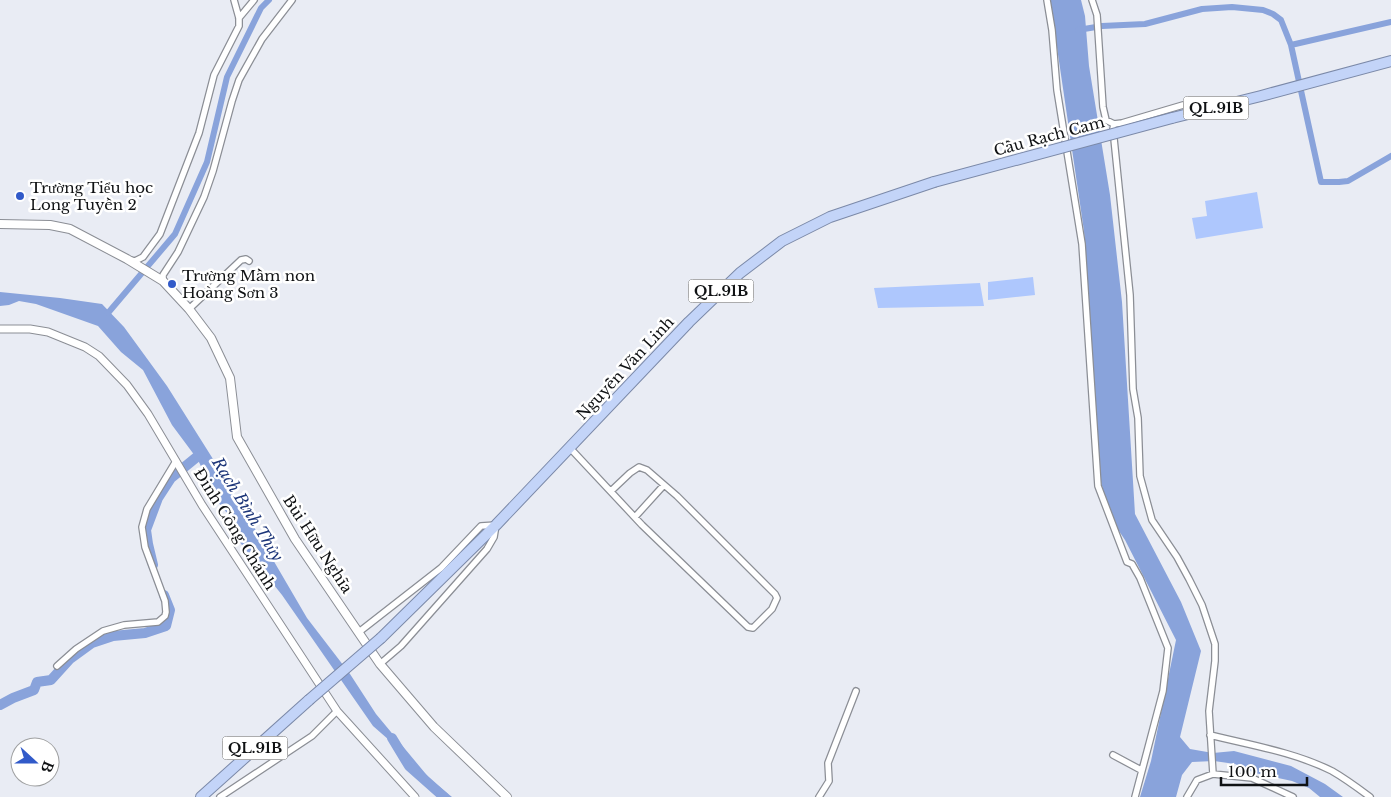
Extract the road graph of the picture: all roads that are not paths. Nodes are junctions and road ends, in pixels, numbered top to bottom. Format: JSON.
{"nodes":[{"id":1,"x":234,"y":0,"type":"edge"},
{"id":2,"x":254,"y":0,"type":"edge"},
{"id":3,"x":292,"y":0,"type":"edge"},
{"id":4,"x":1047,"y":0,"type":"edge"},
{"id":5,"x":1092,"y":0,"type":"edge"},
{"id":6,"x":239,"y":18,"type":"junction"},
{"id":7,"x":1391,"y":61,"type":"edge"},
{"id":8,"x":1206,"y":110,"type":"junction"},
{"id":9,"x":1114,"y":124,"type":"junction"},
{"id":10,"x":934,"y":182,"type":"joint"},
{"id":11,"x":0,"y":224,"type":"edge"},
{"id":12,"x":127,"y":259,"type":"junction"},
{"id":13,"x":249,"y":261,"type":"dead end"},
{"id":14,"x":160,"y":279,"type":"junction"},
{"id":15,"x":190,"y":309,"type":"junction"},
{"id":16,"x":0,"y":329,"type":"edge"},
{"id":17,"x":570,"y":448,"type":"junction"},
{"id":18,"x":177,"y":462,"type":"junction"},
{"id":19,"x":664,"y":485,"type":"junction"},
{"id":20,"x":611,"y":492,"type":"junction"},
{"id":21,"x":635,"y":517,"type":"junction"},
{"id":22,"x":496,"y":526,"type":"junction"},
{"id":23,"x":359,"y":632,"type":"junction"},
{"id":24,"x":380,"y":664,"type":"junction"},
{"id":25,"x":57,"y":666,"type":"dead end"},
{"id":26,"x":856,"y":691,"type":"dead end"},
{"id":27,"x":337,"y":711,"type":"junction"},
{"id":28,"x":1210,"y":738,"type":"junction"},
{"id":29,"x":1113,"y":755,"type":"dead end"},
{"id":30,"x":1141,"y":770,"type":"junction"},
{"id":31,"x":1213,"y":774,"type":"junction"},
{"id":32,"x":201,"y":797,"type":"edge"},
{"id":33,"x":220,"y":797,"type":"edge"},
{"id":34,"x":414,"y":797,"type":"edge"},
{"id":35,"x":507,"y":797,"type":"edge"},
{"id":36,"x":819,"y":797,"type":"edge"},
{"id":37,"x":1135,"y":797,"type":"edge"},
{"id":38,"x":1187,"y":797,"type":"edge"},
{"id":39,"x":1292,"y":797,"type":"edge"},
{"id":40,"x":1370,"y":797,"type":"edge"}],
"edges":[{"from":1,"to":6,"type":"street"},
{"from":2,"to":6,"type":"street"},
{"from":3,"to":14,"type":"street"},
{"from":4,"to":30,"type":"street"},
{"from":5,"to":9,"type":"street"},
{"from":6,"to":12,"type":"street"},
{"from":7,"to":8,"type":"highway","number":"QL.91B"},
{"from":8,"to":9,"type":"street"},
{"from":8,"to":10,"type":"highway","name":"Cầu Rạch Cam","number":"QL.91B","bridge":true},
{"from":9,"to":28,"type":"street"},
{"from":10,"to":17,"type":"highway","name":"Nguyễn Văn Linh","number":"QL.91B"},
{"from":11,"to":12,"type":"main road"},
{"from":12,"to":14,"type":"main road","name":"Bùi Hữu Nghĩa"},
{"from":13,"to":15,"type":"street"},
{"from":14,"to":15,"type":"main road","name":"Bùi Hữu Nghĩa"},
{"from":15,"to":23,"type":"main road","name":"Bùi Hữu Nghĩa"},
{"from":16,"to":18,"type":"street","name":"Đinh Công Chánh"},
{"from":17,"to":20,"type":"street"},
{"from":17,"to":22,"type":"highway","name":"Nguyễn Văn Linh","number":"QL.91B"},
{"from":18,"to":25,"type":"street"},
{"from":18,"to":27,"type":"street","name":"Đinh Công Chánh"},
{"from":19,"to":20,"type":"street"},
{"from":19,"to":21,"type":"street"},
{"from":19,"to":21,"type":"street"},
{"from":20,"to":21,"type":"street"},
{"from":22,"to":23,"type":"street"},
{"from":22,"to":24,"type":"street"},
{"from":22,"to":32,"type":"highway","name":"Nguyễn Văn Linh","number":"QL.91B","bridge":true},
{"from":23,"to":24,"type":"main road","name":"Bùi Hữu Nghĩa"},
{"from":24,"to":35,"type":"main road","name":"Bùi Hữu Nghĩa"},
{"from":26,"to":36,"type":"street"},
{"from":27,"to":33,"type":"street"},
{"from":27,"to":34,"type":"street","name":"Đinh Công Chánh"},
{"from":28,"to":31,"type":"street"},
{"from":28,"to":40,"type":"street"},
{"from":29,"to":30,"type":"street"},
{"from":30,"to":37,"type":"street"},
{"from":31,"to":38,"type":"street"},
{"from":31,"to":39,"type":"street"}]}
